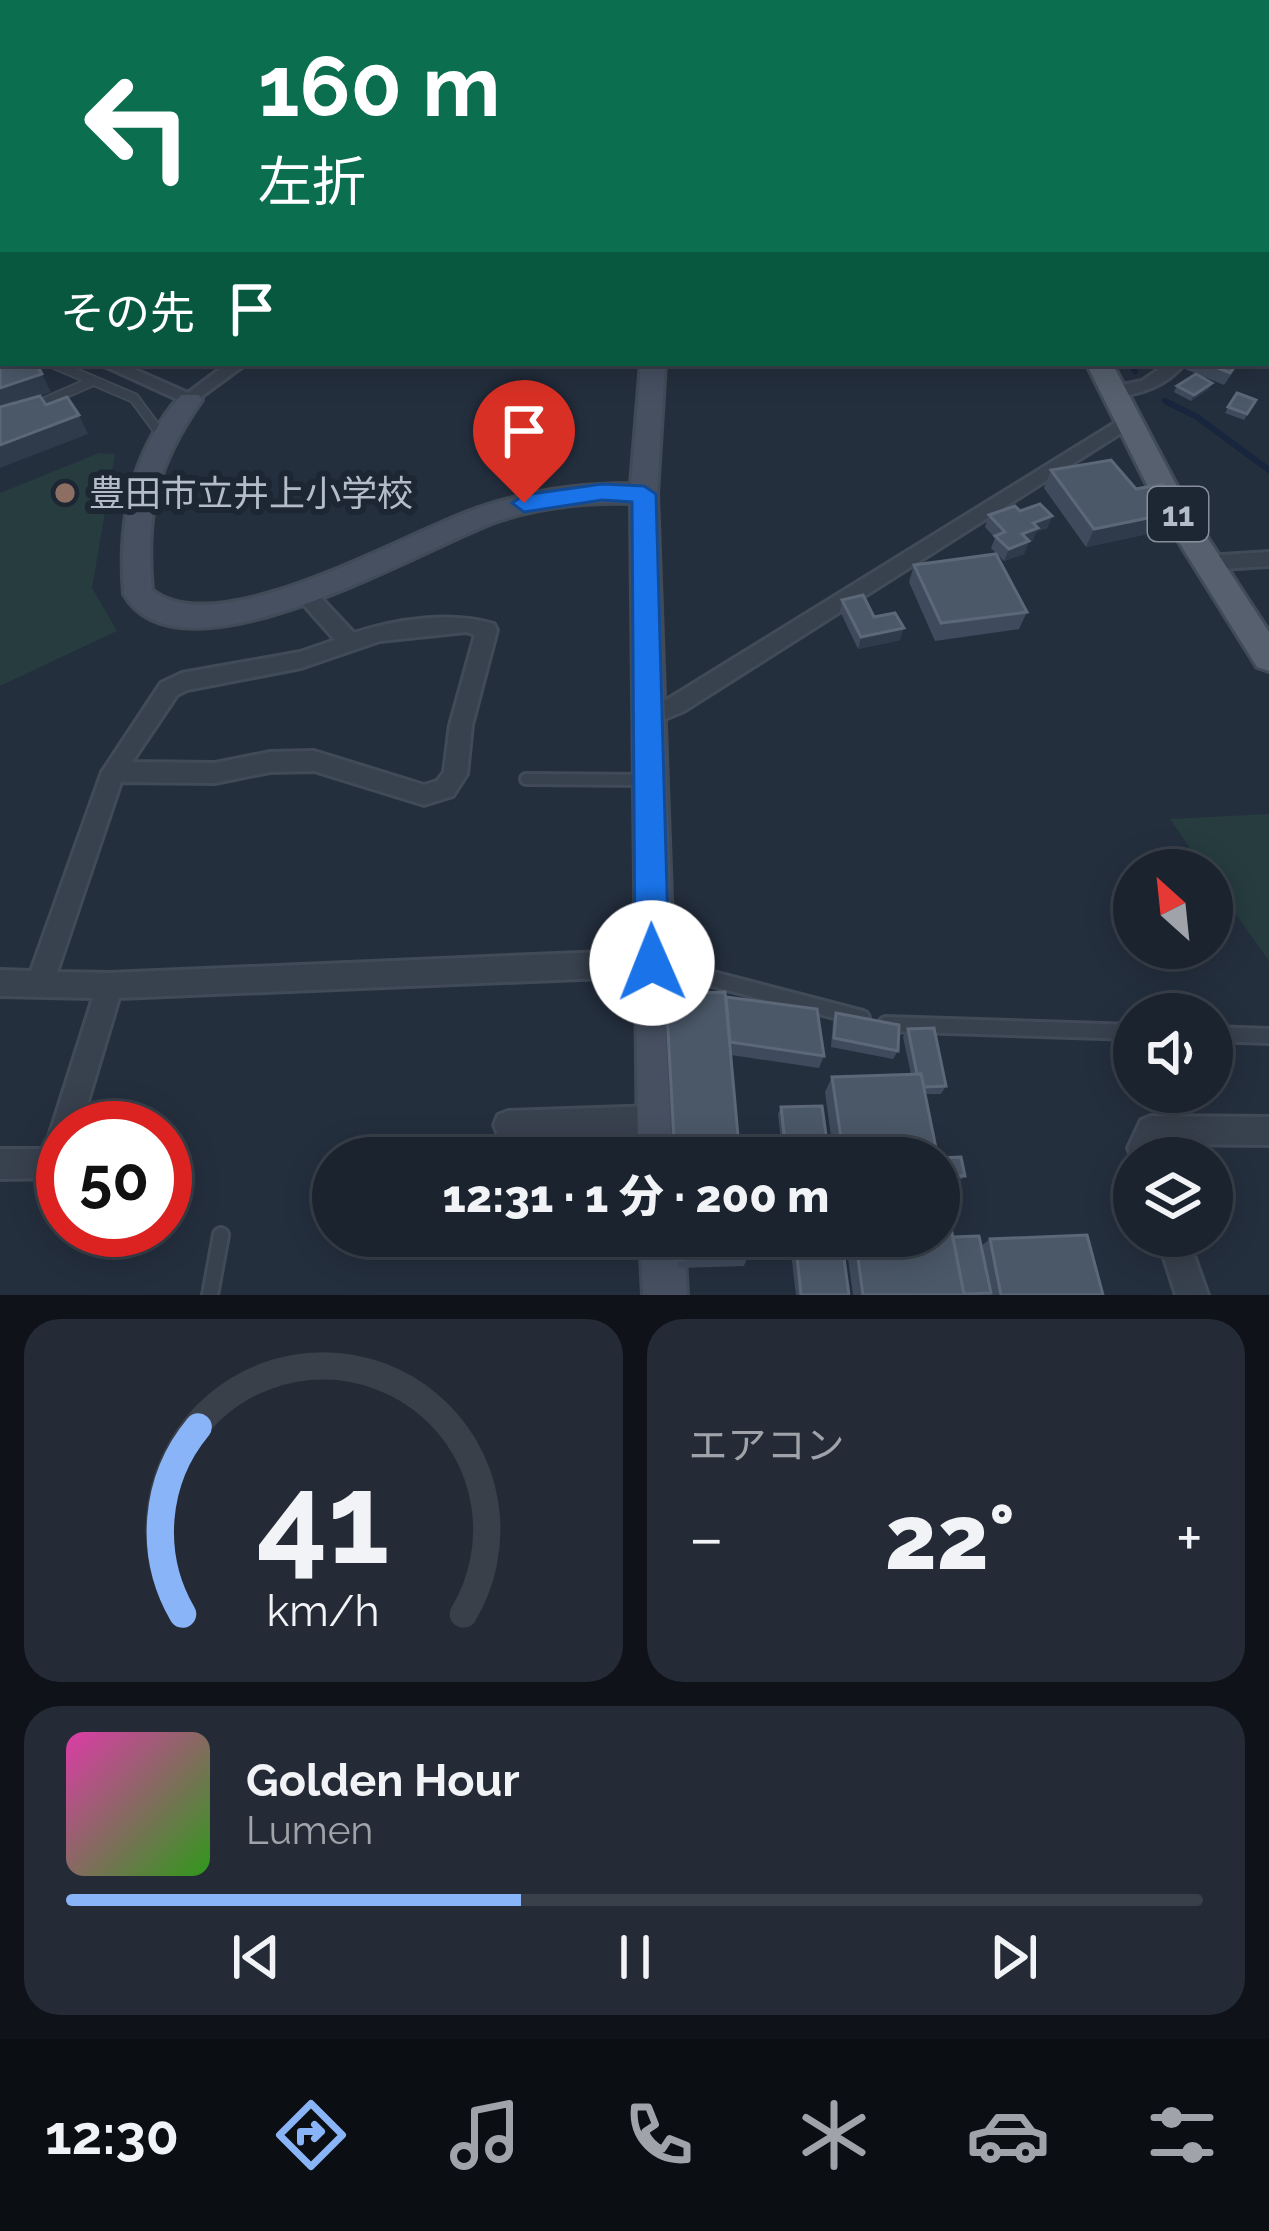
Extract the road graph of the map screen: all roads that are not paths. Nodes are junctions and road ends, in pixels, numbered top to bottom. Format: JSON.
{"nodes":[{"id":1,"x":59,"y":366,"type":"edge"},
{"id":2,"x":113,"y":366,"type":"edge"},
{"id":3,"x":235,"y":366,"type":"edge"},
{"id":4,"x":653,"y":366,"type":"edge"},
{"id":5,"x":1100,"y":366,"type":"edge"},
{"id":6,"x":1174,"y":366,"type":"edge"},
{"id":7,"x":93,"y":381,"type":"junction"},
{"id":8,"x":1113,"y":392,"type":"junction"},
{"id":9,"x":190,"y":400,"type":"junction"},
{"id":10,"x":19,"y":412,"type":"edge"},
{"id":11,"x":1126,"y":422,"type":"junction"},
{"id":12,"x":160,"y":433,"type":"junction"},
{"id":13,"x":644,"y":494,"type":"junction"},
{"id":14,"x":1269,"y":559,"type":"edge"},
{"id":15,"x":1206,"y":563,"type":"junction"},
{"id":16,"x":303,"y":591,"type":"junction"},
{"id":17,"x":348,"y":641,"type":"junction"},
{"id":18,"x":1269,"y":658,"type":"edge"},
{"id":19,"x":648,"y":718,"type":"junction"},
{"id":20,"x":113,"y":772,"type":"junction"},
{"id":21,"x":526,"y":779,"type":"dead end"},
{"id":22,"x":649,"y":780,"type":"junction"},
{"id":23,"x":653,"y":971,"type":"junction"},
{"id":24,"x":40,"y":982,"type":"junction"},
{"id":25,"x":0,"y":983,"type":"edge"},
{"id":26,"x":110,"y":986,"type":"junction"},
{"id":27,"x":1113,"y":1031,"type":"edge"},
{"id":28,"x":1233,"y":1035,"type":"edge"},
{"id":29,"x":1269,"y":1036,"type":"edge"},
{"id":30,"x":74,"y":1101,"type":"edge"},
{"id":31,"x":657,"y":1120,"type":"junction"},
{"id":32,"x":508,"y":1125,"type":"dead end"},
{"id":33,"x":1269,"y":1131,"type":"edge"},
{"id":34,"x":658,"y":1137,"type":"edge"},
{"id":35,"x":1148,"y":1137,"type":"edge"},
{"id":36,"x":36,"y":1163,"type":"edge"},
{"id":37,"x":0,"y":1164,"type":"edge"},
{"id":38,"x":221,"y":1235,"type":"dead end"},
{"id":39,"x":663,"y":1257,"type":"edge"},
{"id":40,"x":1179,"y":1257,"type":"edge"},
{"id":41,"x":210,"y":1295,"type":"edge"},
{"id":42,"x":665,"y":1295,"type":"edge"},
{"id":43,"x":1192,"y":1295,"type":"edge"}],
"edges":[{"from":1,"to":7,"type":"lane"},
{"from":2,"to":9,"type":"street"},
{"from":3,"to":9,"type":"street"},
{"from":4,"to":13,"type":"main road"},
{"from":5,"to":8,"type":"main road","number":"11"},
{"from":6,"to":8,"type":"street"},
{"from":7,"to":10,"type":"lane"},
{"from":7,"to":12,"type":"lane"},
{"from":8,"to":11,"type":"main road","number":"11"},
{"from":9,"to":12,"type":"main road"},
{"from":11,"to":15,"type":"main road","number":"11"},
{"from":11,"to":19,"type":"street"},
{"from":12,"to":16,"type":"main road"},
{"from":13,"to":16,"type":"main road"},
{"from":13,"to":19,"type":"main road"},
{"from":14,"to":15,"type":"street"},
{"from":15,"to":18,"type":"main road","number":"11"},
{"from":16,"to":17,"type":"street"},
{"from":17,"to":20,"type":"street"},
{"from":17,"to":20,"type":"street"},
{"from":19,"to":22,"type":"main road"},
{"from":20,"to":24,"type":"street"},
{"from":21,"to":22,"type":"lane"},
{"from":22,"to":23,"type":"main road"},
{"from":23,"to":26,"type":"street"},
{"from":23,"to":27,"type":"lane"},
{"from":23,"to":31,"type":"main road"},
{"from":24,"to":25,"type":"street"},
{"from":24,"to":26,"type":"street"},
{"from":26,"to":30,"type":"street"},
{"from":28,"to":29,"type":"lane"},
{"from":31,"to":32,"type":"street"},
{"from":31,"to":34,"type":"main road"},
{"from":33,"to":35,"type":"street"},
{"from":36,"to":37,"type":"street"},
{"from":38,"to":41,"type":"lane"},
{"from":39,"to":42,"type":"main road"},
{"from":40,"to":43,"type":"street"}]}
